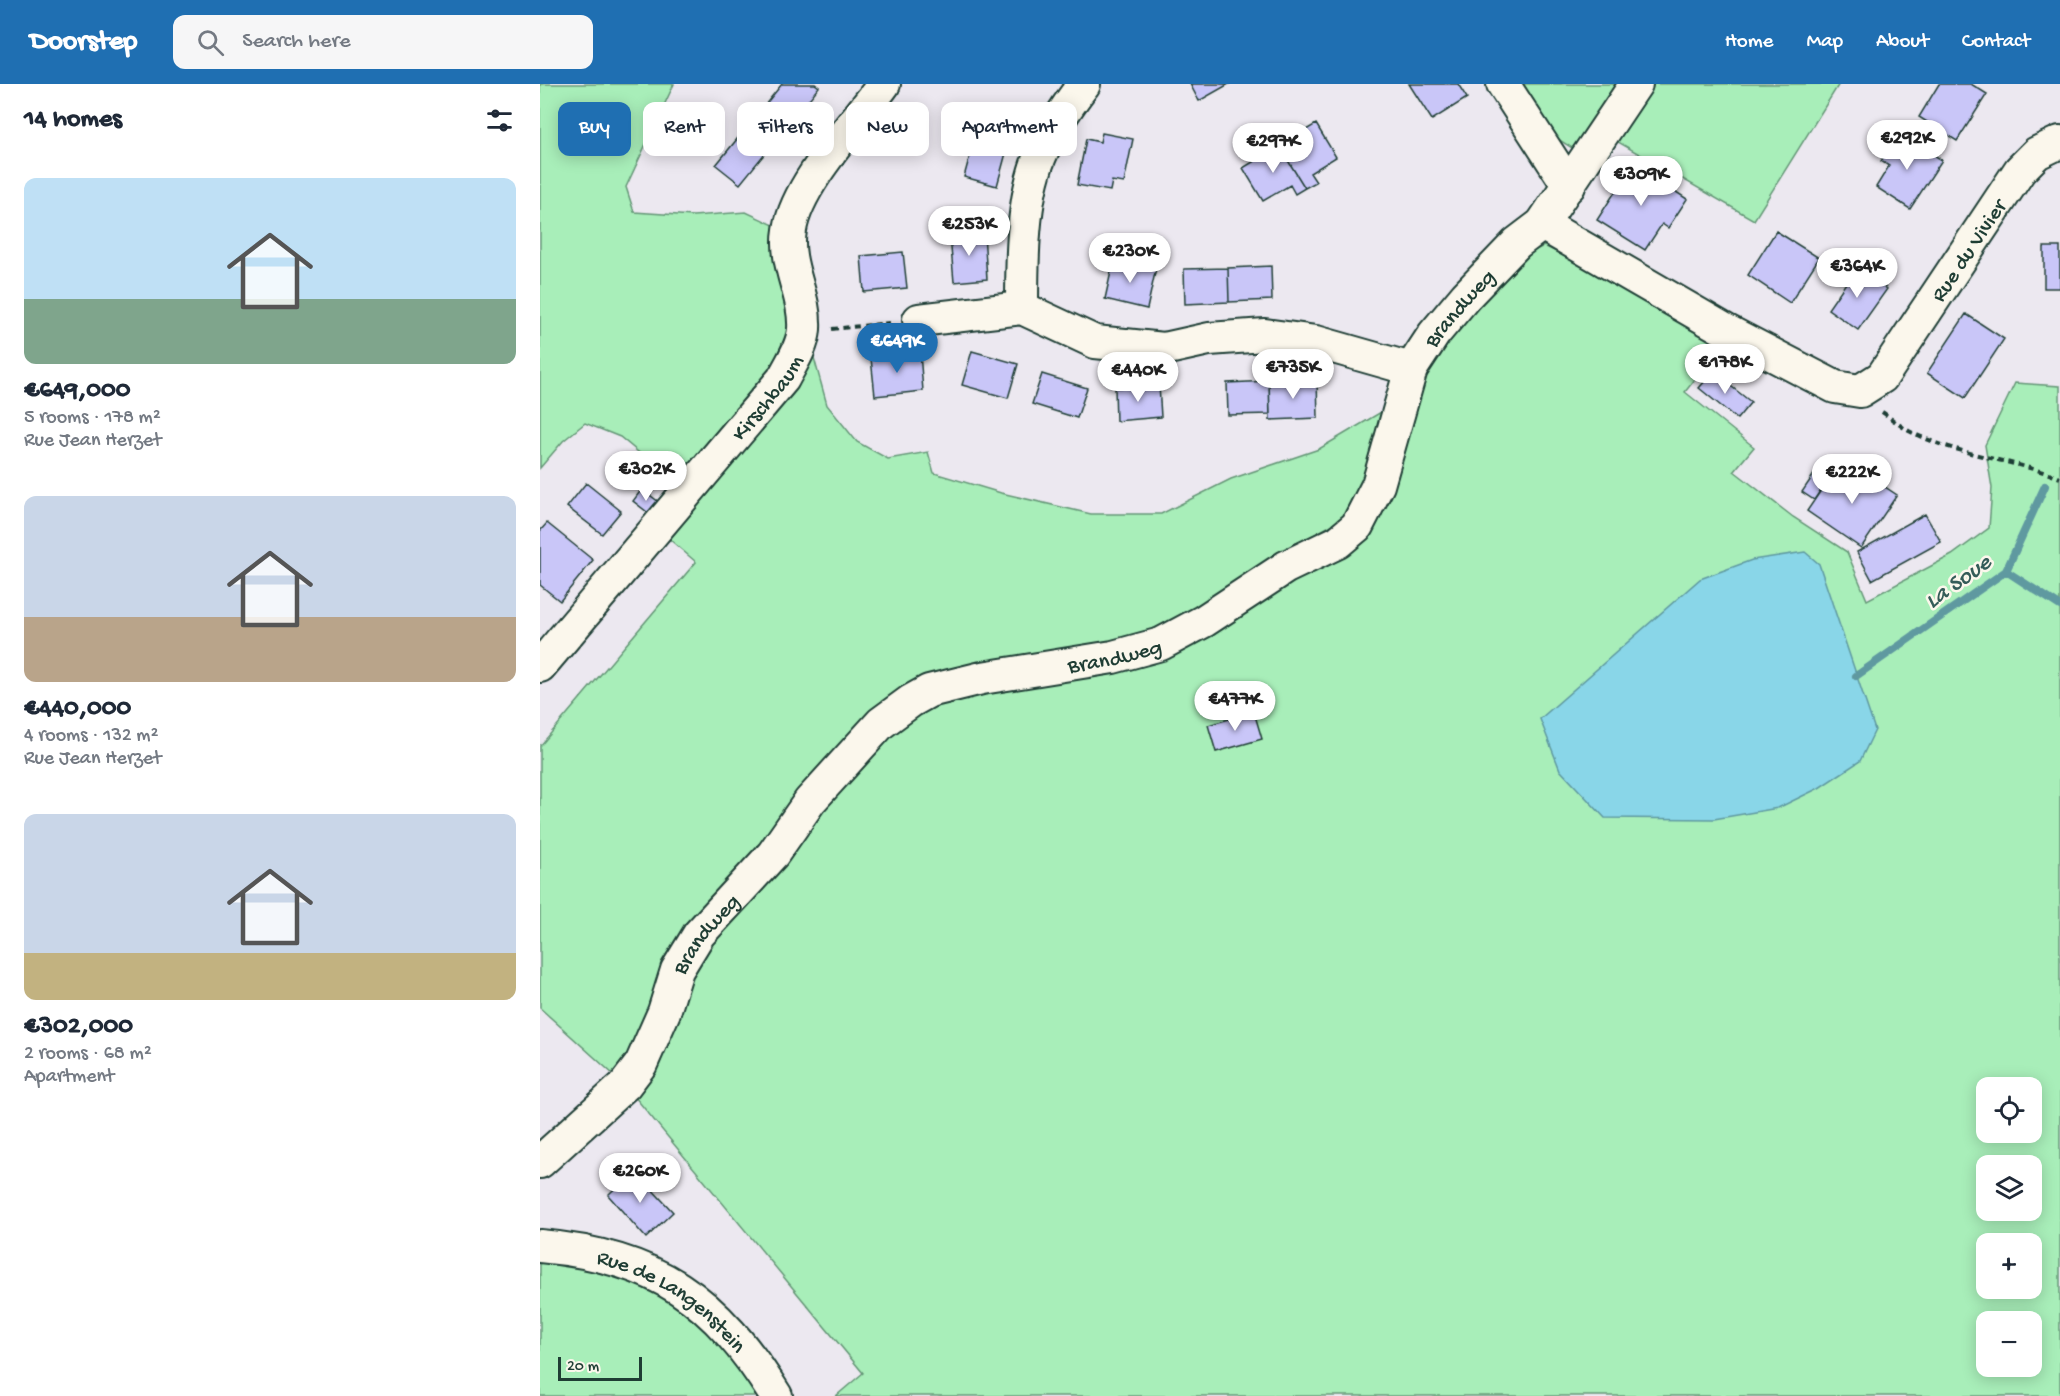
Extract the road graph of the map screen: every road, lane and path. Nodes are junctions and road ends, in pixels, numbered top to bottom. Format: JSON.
{"nodes":[{"id":1,"x":884,"y":84,"type":"edge"},
{"id":2,"x":1084,"y":84,"type":"edge"},
{"id":3,"x":1503,"y":84,"type":"edge"},
{"id":4,"x":1636,"y":84,"type":"edge"},
{"id":5,"x":2060,"y":142,"type":"edge"},
{"id":6,"x":1569,"y":186,"type":"junction"},
{"id":7,"x":1542,"y":224,"type":"junction"},
{"id":8,"x":1022,"y":308,"type":"junction"},
{"id":9,"x":919,"y":320,"type":"joint"},
{"id":10,"x":804,"y":332,"type":"junction"},
{"id":11,"x":1411,"y":369,"type":"junction"},
{"id":12,"x":1860,"y":391,"type":"junction"},
{"id":13,"x":2060,"y":478,"type":"edge"},
{"id":14,"x":540,"y":666,"type":"edge"},
{"id":15,"x":540,"y":1162,"type":"edge"},
{"id":16,"x":540,"y":1245,"type":"edge"},
{"id":17,"x":776,"y":1396,"type":"edge"}],
"edges":[{"from":1,"to":10,"type":"street","name":"Kirschbaum"},
{"from":2,"to":8,"type":"street"},
{"from":3,"to":6,"type":"street"},
{"from":4,"to":6,"type":"street","name":"Brandweg"},
{"from":5,"to":12,"type":"street","name":"Rue du Vivier"},
{"from":6,"to":7,"type":"street","name":"Brandweg"},
{"from":7,"to":11,"type":"street","name":"Brandweg"},
{"from":7,"to":12,"type":"street"},
{"from":8,"to":9,"type":"street"},
{"from":8,"to":11,"type":"street"},
{"from":9,"to":10,"type":"path"},
{"from":10,"to":14,"type":"street","name":"Kirschbaum"},
{"from":11,"to":15,"type":"street","name":"Brandweg"},
{"from":12,"to":13,"type":"path"},
{"from":16,"to":17,"type":"street","name":"Rue de Langenstein"}]}
